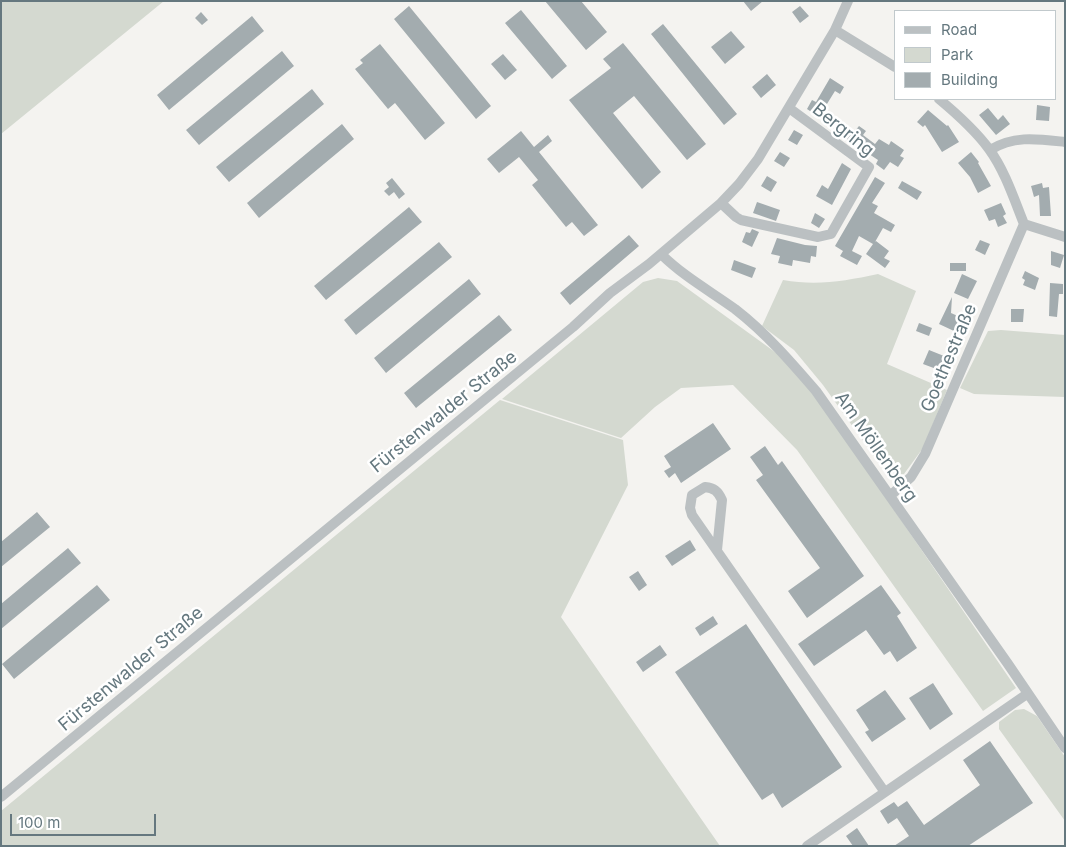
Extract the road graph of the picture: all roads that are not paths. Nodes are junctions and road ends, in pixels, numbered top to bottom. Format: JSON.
{"nodes":[{"id":1,"x":848,"y":1,"type":"edge"},
{"id":2,"x":835,"y":30,"type":"junction"},
{"id":3,"x":894,"y":66,"type":"edge"},
{"id":4,"x":940,"y":100,"type":"edge"},
{"id":5,"x":789,"y":108,"type":"junction"},
{"id":6,"x":1065,"y":142,"type":"edge"},
{"id":7,"x":990,"y":150,"type":"junction"},
{"id":8,"x":721,"y":203,"type":"junction"},
{"id":9,"x":1024,"y":224,"type":"junction"},
{"id":10,"x":1065,"y":237,"type":"edge"},
{"id":11,"x":661,"y":254,"type":"junction"},
{"id":12,"x":890,"y":496,"type":"junction"},
{"id":13,"x":717,"y":550,"type":"junction"},
{"id":14,"x":1027,"y":694,"type":"junction"},
{"id":15,"x":1065,"y":748,"type":"edge"},
{"id":16,"x":884,"y":791,"type":"junction"},
{"id":17,"x":1,"y":797,"type":"edge"},
{"id":18,"x":807,"y":846,"type":"edge"}],
"edges":[{"from":1,"to":2,"type":"street","name":"Fürstenwalder Straße"},
{"from":2,"to":3,"type":"street"},
{"from":2,"to":5,"type":"street","name":"Fürstenwalder Straße"},
{"from":4,"to":7,"type":"street"},
{"from":5,"to":8,"type":"street","name":"Fürstenwalder Straße"},
{"from":5,"to":8,"type":"street","name":"Bergring"},
{"from":6,"to":7,"type":"street"},
{"from":7,"to":9,"type":"street"},
{"from":8,"to":11,"type":"street","name":"Fürstenwalder Straße"},
{"from":9,"to":10,"type":"street"},
{"from":9,"to":12,"type":"street","name":"Goethestraße"},
{"from":11,"to":12,"type":"street","name":"Am Möllenberg"},
{"from":11,"to":17,"type":"street","name":"Fürstenwalder Straße"},
{"from":12,"to":14,"type":"street","name":"Am Möllenberg"},
{"from":13,"to":13,"type":"street"},
{"from":13,"to":16,"type":"street"},
{"from":14,"to":15,"type":"street","name":"Am Möllenberg"},
{"from":14,"to":16,"type":"street"},
{"from":16,"to":18,"type":"street"}]}
